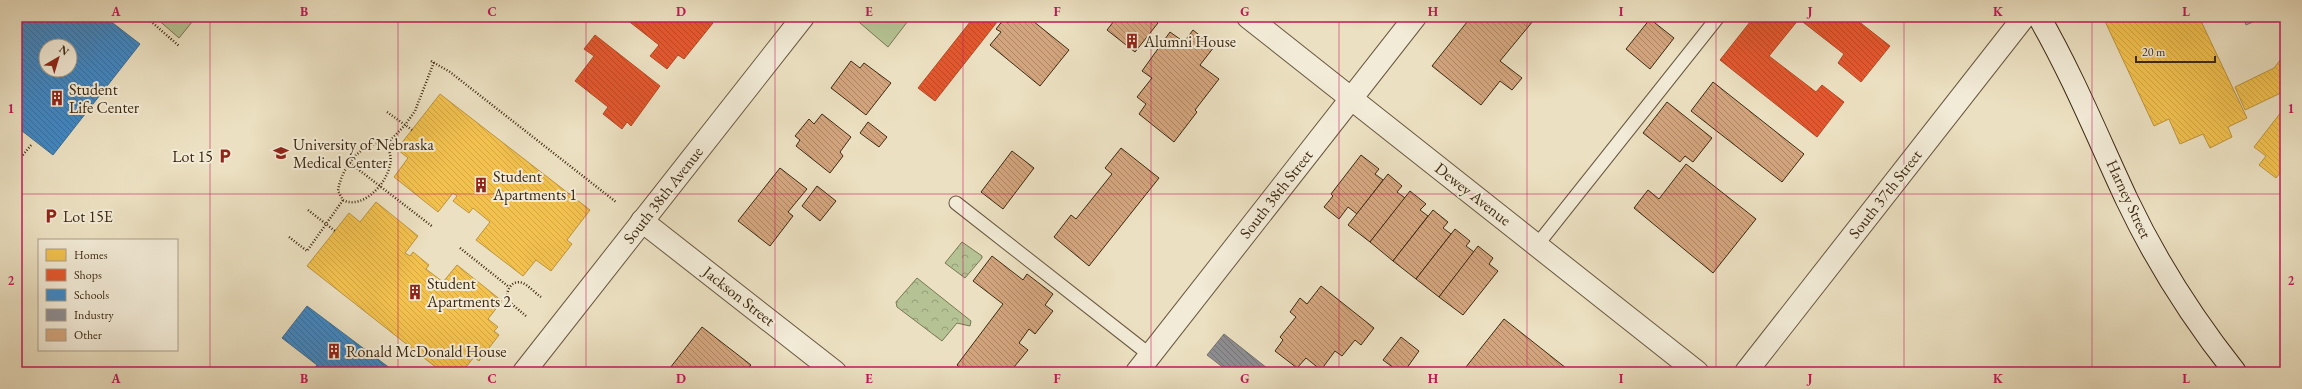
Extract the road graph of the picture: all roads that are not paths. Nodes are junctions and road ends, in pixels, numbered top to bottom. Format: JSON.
{"nodes":[{"id":1,"x":803,"y":17,"type":"edge"},
{"id":2,"x":1248,"y":17,"type":"edge"},
{"id":3,"x":1415,"y":17,"type":"edge"},
{"id":4,"x":1718,"y":17,"type":"edge"},
{"id":5,"x":2024,"y":17,"type":"edge"},
{"id":6,"x":2039,"y":17,"type":"edge"},
{"id":7,"x":1351,"y":98,"type":"junction"},
{"id":8,"x":956,"y":203,"type":"dead end"},
{"id":9,"x":642,"y":221,"type":"junction"},
{"id":10,"x":1537,"y":245,"type":"junction"},
{"id":11,"x":1150,"y":355,"type":"junction"},
{"id":12,"x":524,"y":372,"type":"edge"},
{"id":13,"x":835,"y":372,"type":"edge"},
{"id":14,"x":1137,"y":372,"type":"edge"},
{"id":15,"x":1697,"y":372,"type":"edge"},
{"id":16,"x":1746,"y":372,"type":"edge"},
{"id":17,"x":2235,"y":372,"type":"edge"}],
"edges":[{"from":1,"to":9,"type":"street","name":"South 38th Avenue"},
{"from":2,"to":7,"type":"street","name":"Dewey Avenue"},
{"from":3,"to":7,"type":"street","name":"South 38th Street"},
{"from":4,"to":10,"type":"lane"},
{"from":5,"to":16,"type":"street","name":"South 37th Street"},
{"from":6,"to":17,"type":"street","name":"Harney Street"},
{"from":7,"to":10,"type":"street","name":"Dewey Avenue"},
{"from":7,"to":11,"type":"street","name":"South 38th Street"},
{"from":8,"to":11,"type":"lane"},
{"from":9,"to":12,"type":"street","name":"South 38th Avenue"},
{"from":9,"to":13,"type":"street","name":"Jackson Street"},
{"from":10,"to":15,"type":"street","name":"Dewey Avenue"},
{"from":11,"to":14,"type":"street","name":"South 38th Street"}]}
